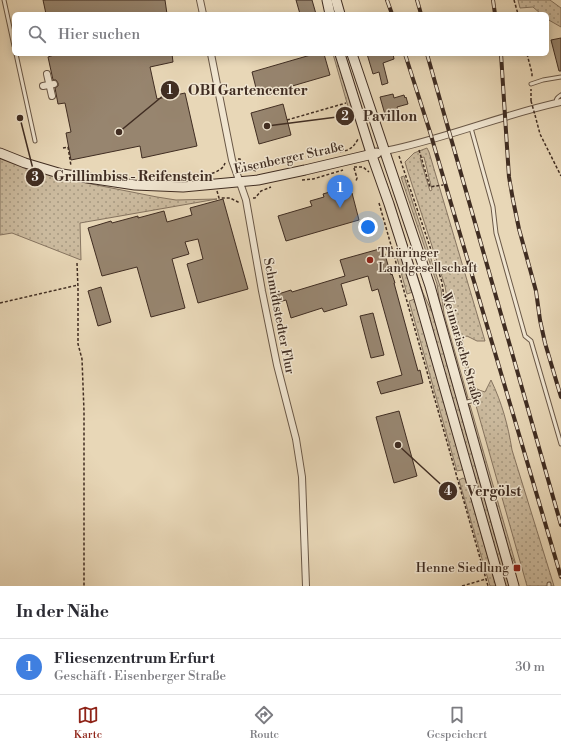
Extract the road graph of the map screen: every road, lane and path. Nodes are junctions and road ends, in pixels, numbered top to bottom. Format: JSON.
{"nodes":[{"id":1,"x":4,"y":0,"type":"edge"},
{"id":2,"x":200,"y":0,"type":"edge"},
{"id":3,"x":327,"y":0,"type":"edge"},
{"id":4,"x":336,"y":0,"type":"edge"},
{"id":5,"x":514,"y":0,"type":"edge"},
{"id":6,"x":203,"y":12,"type":"edge"},
{"id":7,"x":330,"y":12,"type":"edge"},
{"id":8,"x":339,"y":12,"type":"edge"},
{"id":9,"x":517,"y":12,"type":"edge"},
{"id":10,"x":12,"y":37,"type":"edge"},
{"id":11,"x":16,"y":56,"type":"edge"},
{"id":12,"x":211,"y":56,"type":"edge"},
{"id":13,"x":341,"y":56,"type":"edge"},
{"id":14,"x":353,"y":56,"type":"edge"},
{"id":15,"x":528,"y":56,"type":"edge"},
{"id":16,"x":47,"y":74,"type":"dead end"},
{"id":17,"x":561,"y":77,"type":"edge"},
{"id":18,"x":531,"y":84,"type":"junction"},
{"id":19,"x":561,"y":95,"type":"edge"},
{"id":20,"x":52,"y":96,"type":"dead end"},
{"id":21,"x":346,"y":103,"type":"dead end"},
{"id":22,"x":559,"y":103,"type":"edge"},
{"id":23,"x":287,"y":120,"type":"dead end"},
{"id":24,"x":471,"y":128,"type":"junction"},
{"id":25,"x":358,"y":138,"type":"dead end"},
{"id":26,"x":34,"y":141,"type":"dead end"},
{"id":27,"x":417,"y":144,"type":"junction"},
{"id":28,"x":63,"y":148,"type":"dead end"},
{"id":29,"x":396,"y":149,"type":"junction"},
{"id":30,"x":385,"y":151,"type":"junction"},
{"id":31,"x":340,"y":152,"type":"dead end"},
{"id":32,"x":0,"y":153,"type":"edge"},
{"id":33,"x":368,"y":154,"type":"junction"},
{"id":34,"x":232,"y":160,"type":"junction"},
{"id":35,"x":347,"y":169,"type":"dead end"},
{"id":36,"x":72,"y":170,"type":"dead end"},
{"id":37,"x":262,"y":171,"type":"dead end"},
{"id":38,"x":369,"y":172,"type":"junction"},
{"id":39,"x":405,"y":172,"type":"dead end"},
{"id":40,"x":370,"y":176,"type":"dead end"},
{"id":41,"x":561,"y":176,"type":"edge"},
{"id":42,"x":169,"y":178,"type":"dead end"},
{"id":43,"x":299,"y":180,"type":"dead end"},
{"id":44,"x":356,"y":181,"type":"dead end"},
{"id":45,"x":240,"y":182,"type":"junction"},
{"id":46,"x":443,"y":184,"type":"dead end"},
{"id":47,"x":272,"y":186,"type":"dead end"},
{"id":48,"x":219,"y":198,"type":"dead end"},
{"id":49,"x":246,"y":200,"type":"junction"},
{"id":50,"x":378,"y":201,"type":"dead end"},
{"id":51,"x":77,"y":262,"type":"dead end"},
{"id":52,"x":78,"y":285,"type":"junction"},
{"id":53,"x":0,"y":303,"type":"edge"},
{"id":54,"x":561,"y":444,"type":"edge"},
{"id":55,"x":486,"y":579,"type":"junction"},
{"id":56,"x":84,"y":586,"type":"edge"},
{"id":57,"x":306,"y":586,"type":"edge"},
{"id":58,"x":462,"y":586,"type":"edge"},
{"id":59,"x":488,"y":586,"type":"edge"},
{"id":60,"x":501,"y":586,"type":"edge"},
{"id":61,"x":514,"y":586,"type":"edge"}],
"edges":[{"from":1,"to":10,"type":"lane"},
{"from":2,"to":6,"type":"street"},
{"from":3,"to":7,"type":"main road"},
{"from":4,"to":8,"type":"main road"},
{"from":5,"to":9,"type":"path"},
{"from":11,"to":26,"type":"lane"},
{"from":12,"to":34,"type":"street","name":"Schmidtstedter Flur"},
{"from":13,"to":33,"type":"main road","name":"Weimarische Straße"},
{"from":14,"to":30,"type":"main road","name":"Weimarische Straße"},
{"from":15,"to":18,"type":"path"},
{"from":16,"to":20,"type":"street"},
{"from":17,"to":18,"type":"lane"},
{"from":18,"to":41,"type":"path","bridge":true},
{"from":19,"to":22,"type":"lane"},
{"from":21,"to":23,"type":"path"},
{"from":22,"to":24,"type":"street"},
{"from":24,"to":27,"type":"street"},
{"from":24,"to":54,"type":"lane"},
{"from":25,"to":31,"type":"path"},
{"from":27,"to":29,"type":"street"},
{"from":27,"to":46,"type":"path"},
{"from":28,"to":36,"type":"path"},
{"from":29,"to":30,"type":"street"},
{"from":29,"to":39,"type":"path"},
{"from":30,"to":33,"type":"main road","name":"Eisenberger Straße"},
{"from":30,"to":61,"type":"main road","name":"Weimarische Straße"},
{"from":32,"to":45,"type":"main road","name":"Eisenberger Straße"},
{"from":33,"to":38,"type":"path"},
{"from":33,"to":45,"type":"main road","name":"Eisenberger Straße"},
{"from":33,"to":60,"type":"main road","name":"Weimarische Straße"},
{"from":34,"to":37,"type":"path"},
{"from":34,"to":42,"type":"path"},
{"from":34,"to":45,"type":"street","name":"Schmidtstedter Flur"},
{"from":35,"to":43,"type":"path"},
{"from":38,"to":40,"type":"path"},
{"from":38,"to":44,"type":"path"},
{"from":45,"to":49,"type":"street","name":"Schmidtstedter Flur"},
{"from":47,"to":49,"type":"path"},
{"from":48,"to":49,"type":"path"},
{"from":49,"to":57,"type":"street","name":"Schmidtstedter Flur"},
{"from":50,"to":55,"type":"path"},
{"from":51,"to":52,"type":"path"},
{"from":52,"to":53,"type":"path"},
{"from":52,"to":56,"type":"path"},
{"from":55,"to":58,"type":"path"},
{"from":55,"to":59,"type":"path"}]}
